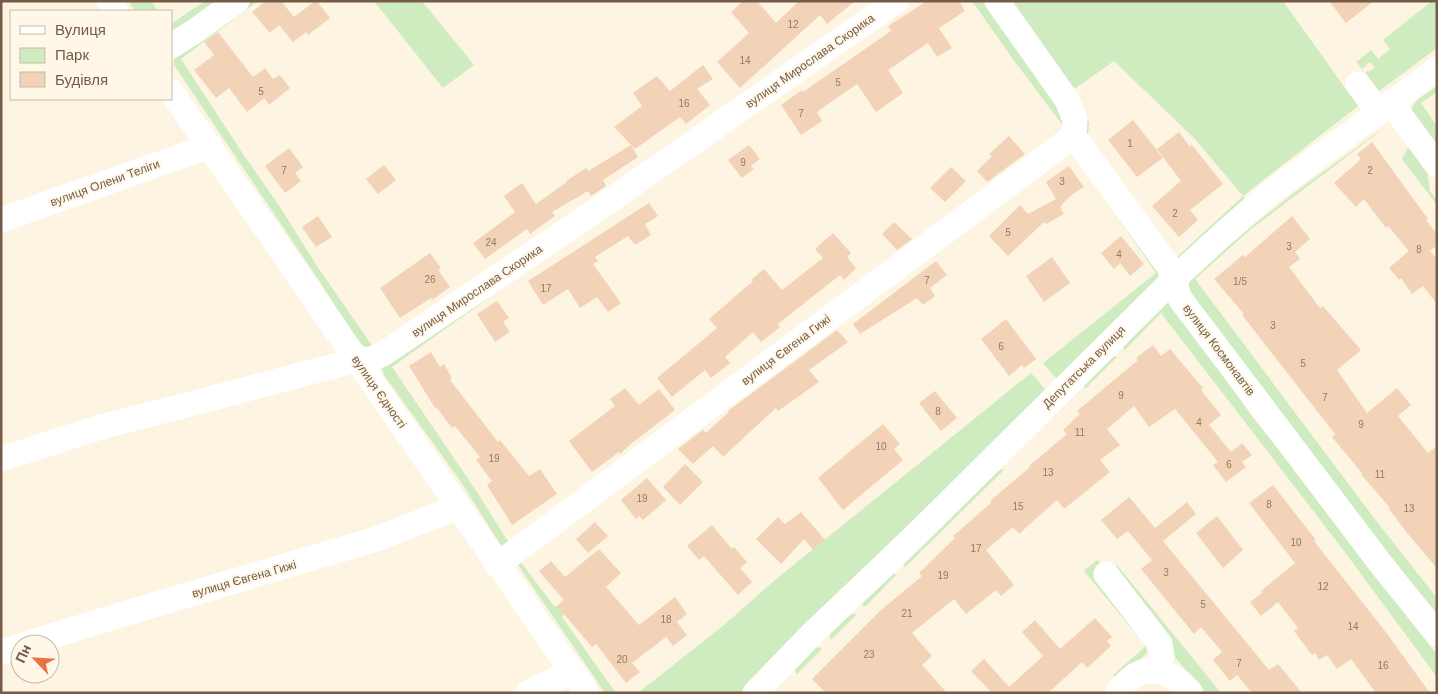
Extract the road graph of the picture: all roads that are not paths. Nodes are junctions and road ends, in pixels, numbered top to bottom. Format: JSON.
{"nodes":[{"id":1,"x":237,"y":1,"type":"edge"},
{"id":2,"x":896,"y":1,"type":"edge"},
{"id":3,"x":997,"y":1,"type":"edge"},
{"id":4,"x":172,"y":45,"type":"edge"},
{"id":5,"x":1437,"y":69,"type":"edge"},
{"id":6,"x":1358,"y":84,"type":"dead end"},
{"id":7,"x":172,"y":92,"type":"edge"},
{"id":8,"x":1385,"y":108,"type":"junction"},
{"id":9,"x":1074,"y":136,"type":"junction"},
{"id":10,"x":210,"y":146,"type":"junction"},
{"id":11,"x":1437,"y":165,"type":"edge"},
{"id":12,"x":1,"y":220,"type":"edge"},
{"id":13,"x":1174,"y":279,"type":"junction"},
{"id":14,"x":357,"y":360,"type":"junction"},
{"id":15,"x":1,"y":459,"type":"edge"},
{"id":16,"x":458,"y":507,"type":"junction"},
{"id":17,"x":497,"y":565,"type":"junction"},
{"id":18,"x":1106,"y":574,"type":"dead end"},
{"id":19,"x":59,"y":634,"type":"edge"},
{"id":20,"x":1437,"y":634,"type":"edge"},
{"id":21,"x":1158,"y":670,"type":"junction"},
{"id":22,"x":571,"y":672,"type":"junction"},
{"id":23,"x":527,"y":693,"type":"edge"},
{"id":24,"x":586,"y":693,"type":"edge"},
{"id":25,"x":755,"y":693,"type":"edge"},
{"id":26,"x":1117,"y":693,"type":"edge"},
{"id":27,"x":1190,"y":693,"type":"edge"}],
"edges":[{"from":1,"to":4,"type":"street"},
{"from":2,"to":14,"type":"street","name":"вулиця Мирослава Скорика"},
{"from":3,"to":9,"type":"street"},
{"from":5,"to":8,"type":"street","name":"Депутатська вулиця"},
{"from":6,"to":8,"type":"street"},
{"from":7,"to":10,"type":"street","name":"вулиця Єдності"},
{"from":8,"to":11,"type":"street"},
{"from":8,"to":13,"type":"street","name":"Депутатська вулиця"},
{"from":9,"to":13,"type":"street","name":"вулиця Космонавтів"},
{"from":9,"to":17,"type":"street","name":"вулиця Євгена Гижі"},
{"from":10,"to":12,"type":"street","name":"вулиця Олени Теліги"},
{"from":10,"to":14,"type":"street","name":"вулиця Єдності"},
{"from":13,"to":20,"type":"street","name":"вулиця Космонавтів"},
{"from":13,"to":25,"type":"street","name":"Депутатська вулиця"},
{"from":14,"to":15,"type":"street","name":"вулиця Мирослава Скорика"},
{"from":14,"to":16,"type":"street","name":"вулиця Єдності"},
{"from":16,"to":17,"type":"street","name":"вулиця Єдності"},
{"from":16,"to":19,"type":"street","name":"вулиця Євгена Гижі"},
{"from":17,"to":22,"type":"street","name":"вулиця Єдності"},
{"from":18,"to":21,"type":"street"},
{"from":21,"to":26,"type":"street"},
{"from":21,"to":27,"type":"street"},
{"from":22,"to":23,"type":"street"},
{"from":22,"to":24,"type":"street","name":"вулиця Єдності"}]}
